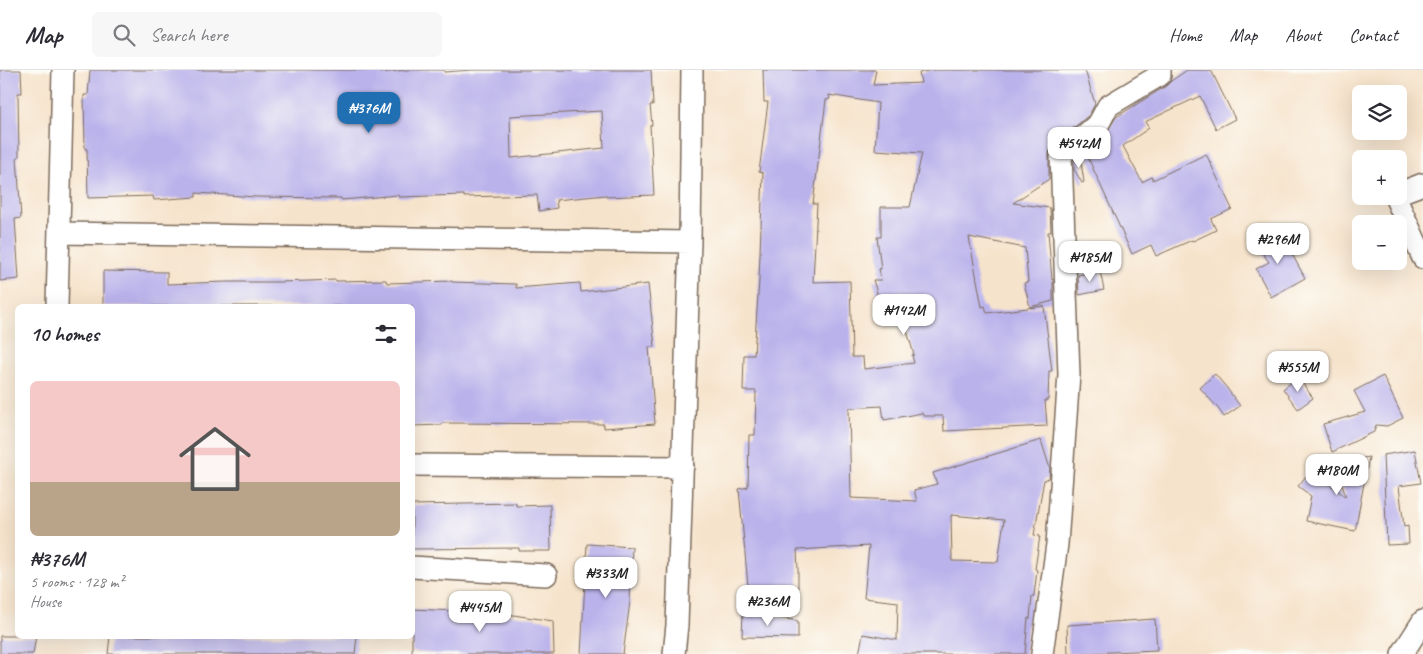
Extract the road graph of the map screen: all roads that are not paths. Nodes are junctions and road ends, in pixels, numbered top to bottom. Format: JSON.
{"nodes":[{"id":1,"x":63,"y":70,"type":"edge"},
{"id":2,"x":692,"y":70,"type":"edge"},
{"id":3,"x":1160,"y":70,"type":"edge"},
{"id":4,"x":1423,"y":184,"type":"edge"},
{"id":5,"x":59,"y":233,"type":"junction"},
{"id":6,"x":690,"y":242,"type":"junction"},
{"id":7,"x":1423,"y":258,"type":"edge"},
{"id":8,"x":57,"y":304,"type":"edge"},
{"id":9,"x":415,"y":465,"type":"edge"},
{"id":10,"x":683,"y":467,"type":"junction"},
{"id":11,"x":415,"y":567,"type":"edge"},
{"id":12,"x":546,"y":575,"type":"dead end"},
{"id":13,"x":1423,"y":622,"type":"edge"},
{"id":14,"x":674,"y":654,"type":"edge"},
{"id":15,"x":1042,"y":654,"type":"edge"},
{"id":16,"x":1402,"y":654,"type":"edge"}],
"edges":[{"from":1,"to":5,"type":"street"},
{"from":2,"to":6,"type":"street"},
{"from":3,"to":15,"type":"street"},
{"from":4,"to":7,"type":"street"},
{"from":5,"to":6,"type":"street"},
{"from":5,"to":8,"type":"street"},
{"from":6,"to":10,"type":"street"},
{"from":9,"to":10,"type":"street"},
{"from":10,"to":14,"type":"street"},
{"from":11,"to":12,"type":"street"},
{"from":13,"to":16,"type":"street"}]}
